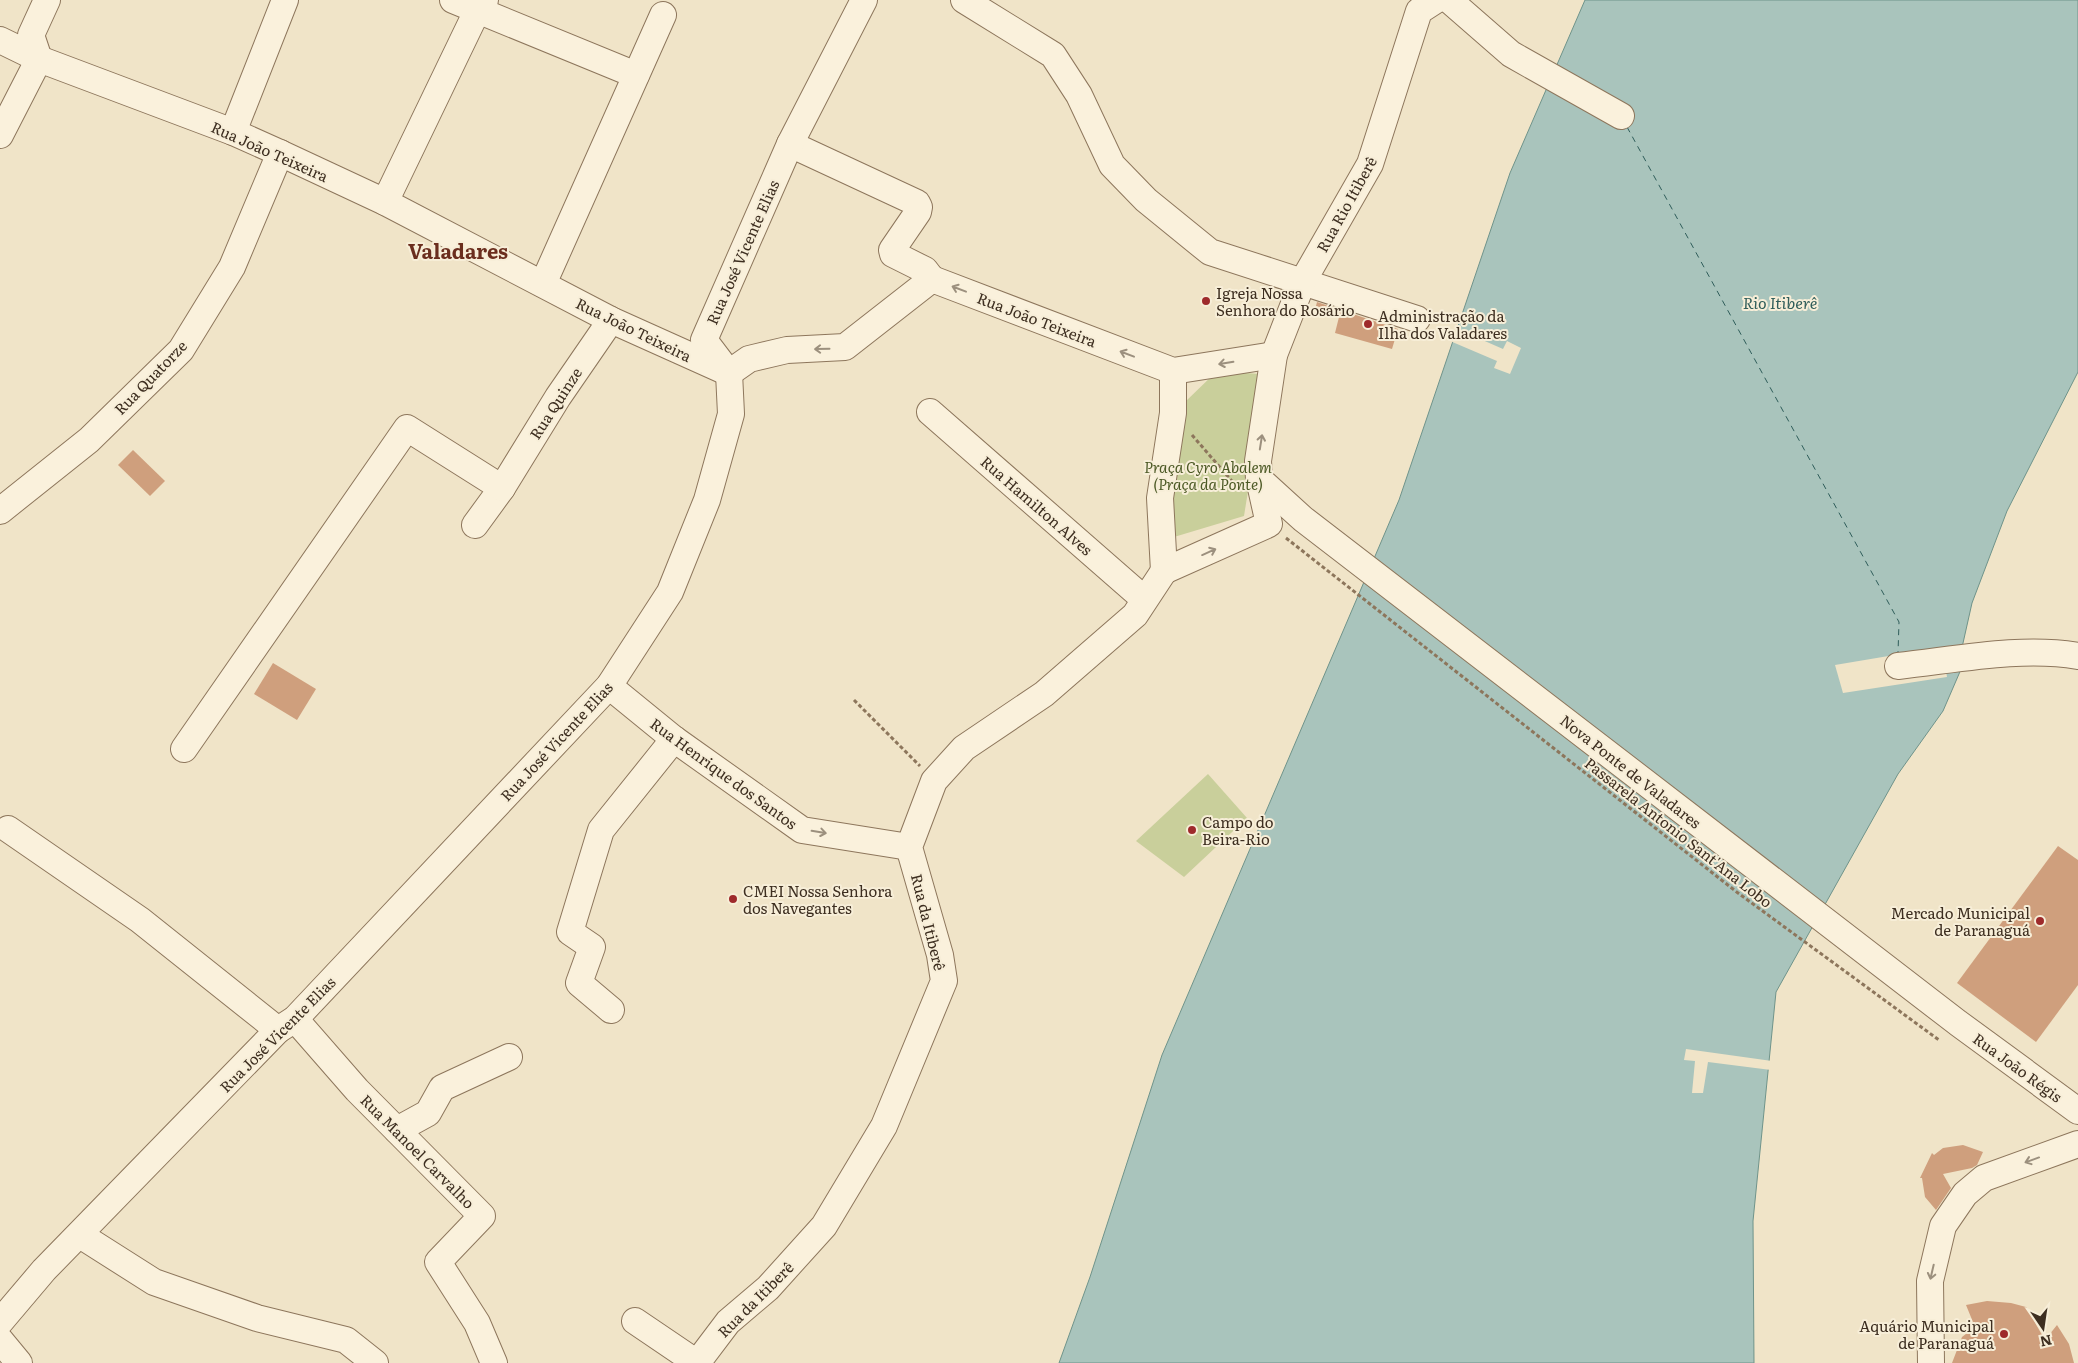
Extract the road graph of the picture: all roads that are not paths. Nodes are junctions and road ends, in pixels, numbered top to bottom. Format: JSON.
{"nodes":[{"id":1,"x":47,"y":0,"type":"edge"},
{"id":2,"x":285,"y":0,"type":"edge"},
{"id":3,"x":453,"y":0,"type":"edge"},
{"id":4,"x":864,"y":0,"type":"edge"},
{"id":5,"x":964,"y":0,"type":"edge"},
{"id":6,"x":1449,"y":0,"type":"edge"},
{"id":7,"x":1421,"y":4,"type":"edge"},
{"id":8,"x":481,"y":5,"type":"edge"},
{"id":9,"x":663,"y":15,"type":"dead end"},
{"id":10,"x":0,"y":40,"type":"edge"},
{"id":11,"x":39,"y":59,"type":"junction"},
{"id":12,"x":636,"y":75,"type":"junction"},
{"id":13,"x":1621,"y":116,"type":"dead end"},
{"id":14,"x":232,"y":132,"type":"junction"},
{"id":15,"x":0,"y":136,"type":"edge"},
{"id":16,"x":790,"y":144,"type":"junction"},
{"id":17,"x":280,"y":153,"type":"junction"},
{"id":18,"x":385,"y":202,"type":"junction"},
{"id":19,"x":932,"y":279,"type":"junction"},
{"id":20,"x":1303,"y":281,"type":"junction"},
{"id":21,"x":543,"y":284,"type":"junction"},
{"id":22,"x":1417,"y":319,"type":"dead end"},
{"id":23,"x":611,"y":320,"type":"junction"},
{"id":24,"x":1274,"y":355,"type":"junction"},
{"id":25,"x":1173,"y":371,"type":"junction"},
{"id":26,"x":729,"y":373,"type":"junction"},
{"id":27,"x":930,"y":412,"type":"dead end"},
{"id":28,"x":1248,"y":483,"type":"junction"},
{"id":29,"x":502,"y":488,"type":"junction"},
{"id":30,"x":0,"y":511,"type":"edge"},
{"id":31,"x":475,"y":525,"type":"dead end"},
{"id":32,"x":1164,"y":571,"type":"junction"},
{"id":33,"x":1144,"y":599,"type":"junction"},
{"id":34,"x":2078,"y":656,"type":"edge"},
{"id":35,"x":1898,"y":666,"type":"dead end"},
{"id":36,"x":609,"y":686,"type":"junction"},
{"id":37,"x":674,"y":740,"type":"junction"},
{"id":38,"x":184,"y":749,"type":"dead end"},
{"id":39,"x":8,"y":829,"type":"dead end"},
{"id":40,"x":909,"y":847,"type":"junction"},
{"id":41,"x":612,"y":1010,"type":"dead end"},
{"id":42,"x":286,"y":1024,"type":"junction"},
{"id":43,"x":1951,"y":1033,"type":"joint"},
{"id":44,"x":508,"y":1057,"type":"dead end"},
{"id":45,"x":2078,"y":1111,"type":"edge"},
{"id":46,"x":397,"y":1130,"type":"junction"},
{"id":47,"x":2078,"y":1144,"type":"edge"},
{"id":48,"x":80,"y":1235,"type":"junction"},
{"id":49,"x":635,"y":1321,"type":"dead end"},
{"id":50,"x":0,"y":1322,"type":"edge"},
{"id":51,"x":0,"y":1340,"type":"edge"},
{"id":52,"x":19,"y":1363,"type":"edge"},
{"id":53,"x":375,"y":1363,"type":"edge"},
{"id":54,"x":494,"y":1363,"type":"edge"},
{"id":55,"x":697,"y":1363,"type":"edge"},
{"id":56,"x":1931,"y":1363,"type":"edge"}],
"edges":[{"from":1,"to":11,"type":"street"},
{"from":2,"to":14,"type":"street"},
{"from":3,"to":8,"type":"street"},
{"from":4,"to":16,"type":"street","name":"Rua José Vicente Elias"},
{"from":5,"to":20,"type":"street"},
{"from":6,"to":13,"type":"street"},
{"from":7,"to":20,"type":"street","name":"Rua Rio Itiberê"},
{"from":8,"to":12,"type":"street"},
{"from":8,"to":18,"type":"street"},
{"from":9,"to":12,"type":"street"},
{"from":10,"to":11,"type":"street","name":"Rua João Teixeira"},
{"from":11,"to":14,"type":"street","name":"Rua João Teixeira"},
{"from":11,"to":15,"type":"street"},
{"from":12,"to":21,"type":"street"},
{"from":14,"to":17,"type":"street","name":"Rua João Teixeira"},
{"from":16,"to":19,"type":"street","name":"Rua João Teixeira"},
{"from":16,"to":26,"type":"street","name":"Rua José Vicente Elias"},
{"from":17,"to":18,"type":"street","name":"Rua João Teixeira"},
{"from":17,"to":30,"type":"street","name":"Rua Quatorze"},
{"from":18,"to":21,"type":"street","name":"Rua João Teixeira"},
{"from":25,"to":19,"type":"street","name":"Rua João Teixeira","one_way":true},
{"from":19,"to":26,"type":"street","one_way":true},
{"from":20,"to":22,"type":"street"},
{"from":20,"to":24,"type":"street","name":"Rua Rio Itiberê"},
{"from":21,"to":23,"type":"street","name":"Rua João Teixeira"},
{"from":23,"to":26,"type":"street","name":"Rua João Teixeira"},
{"from":23,"to":29,"type":"street","name":"Rua Quinze"},
{"from":24,"to":25,"type":"street","name":"Rua João Teixeira","one_way":true},
{"from":28,"to":24,"type":"street","name":"Rua Rio Itiberê","one_way":true},
{"from":25,"to":32,"type":"street"},
{"from":26,"to":36,"type":"street","name":"Rua José Vicente Elias"},
{"from":27,"to":33,"type":"street","name":"Rua Hamilton Alves"},
{"from":32,"to":28,"type":"street","name":"Rua Rio Itiberê","one_way":true},
{"from":28,"to":43,"type":"street","name":"Nova Ponte de Valadares"},
{"from":29,"to":31,"type":"street","name":"Rua Quinze"},
{"from":29,"to":38,"type":"street"},
{"from":32,"to":33,"type":"street"},
{"from":33,"to":40,"type":"street"},
{"from":34,"to":35,"type":"street"},
{"from":36,"to":37,"type":"street","name":"Rua Henrique dos Santos"},
{"from":36,"to":42,"type":"street","name":"Rua José Vicente Elias"},
{"from":37,"to":40,"type":"street","name":"Rua Henrique dos Santos","one_way":true},
{"from":37,"to":41,"type":"street"},
{"from":39,"to":42,"type":"street","name":"Rua Manoel Carvalho"},
{"from":40,"to":55,"type":"street","name":"Rua da Itiberê"},
{"from":42,"to":46,"type":"street","name":"Rua Manoel Carvalho"},
{"from":42,"to":48,"type":"street","name":"Rua José Vicente Elias"},
{"from":43,"to":45,"type":"street","name":"Rua João Régis"},
{"from":44,"to":46,"type":"street"},
{"from":46,"to":54,"type":"street","name":"Rua Manoel Carvalho"},
{"from":47,"to":56,"type":"street","one_way":true},
{"from":48,"to":50,"type":"street","name":"Rua José Vicente Elias"},
{"from":48,"to":53,"type":"street"},
{"from":49,"to":55,"type":"street"},
{"from":51,"to":52,"type":"street"}]}
